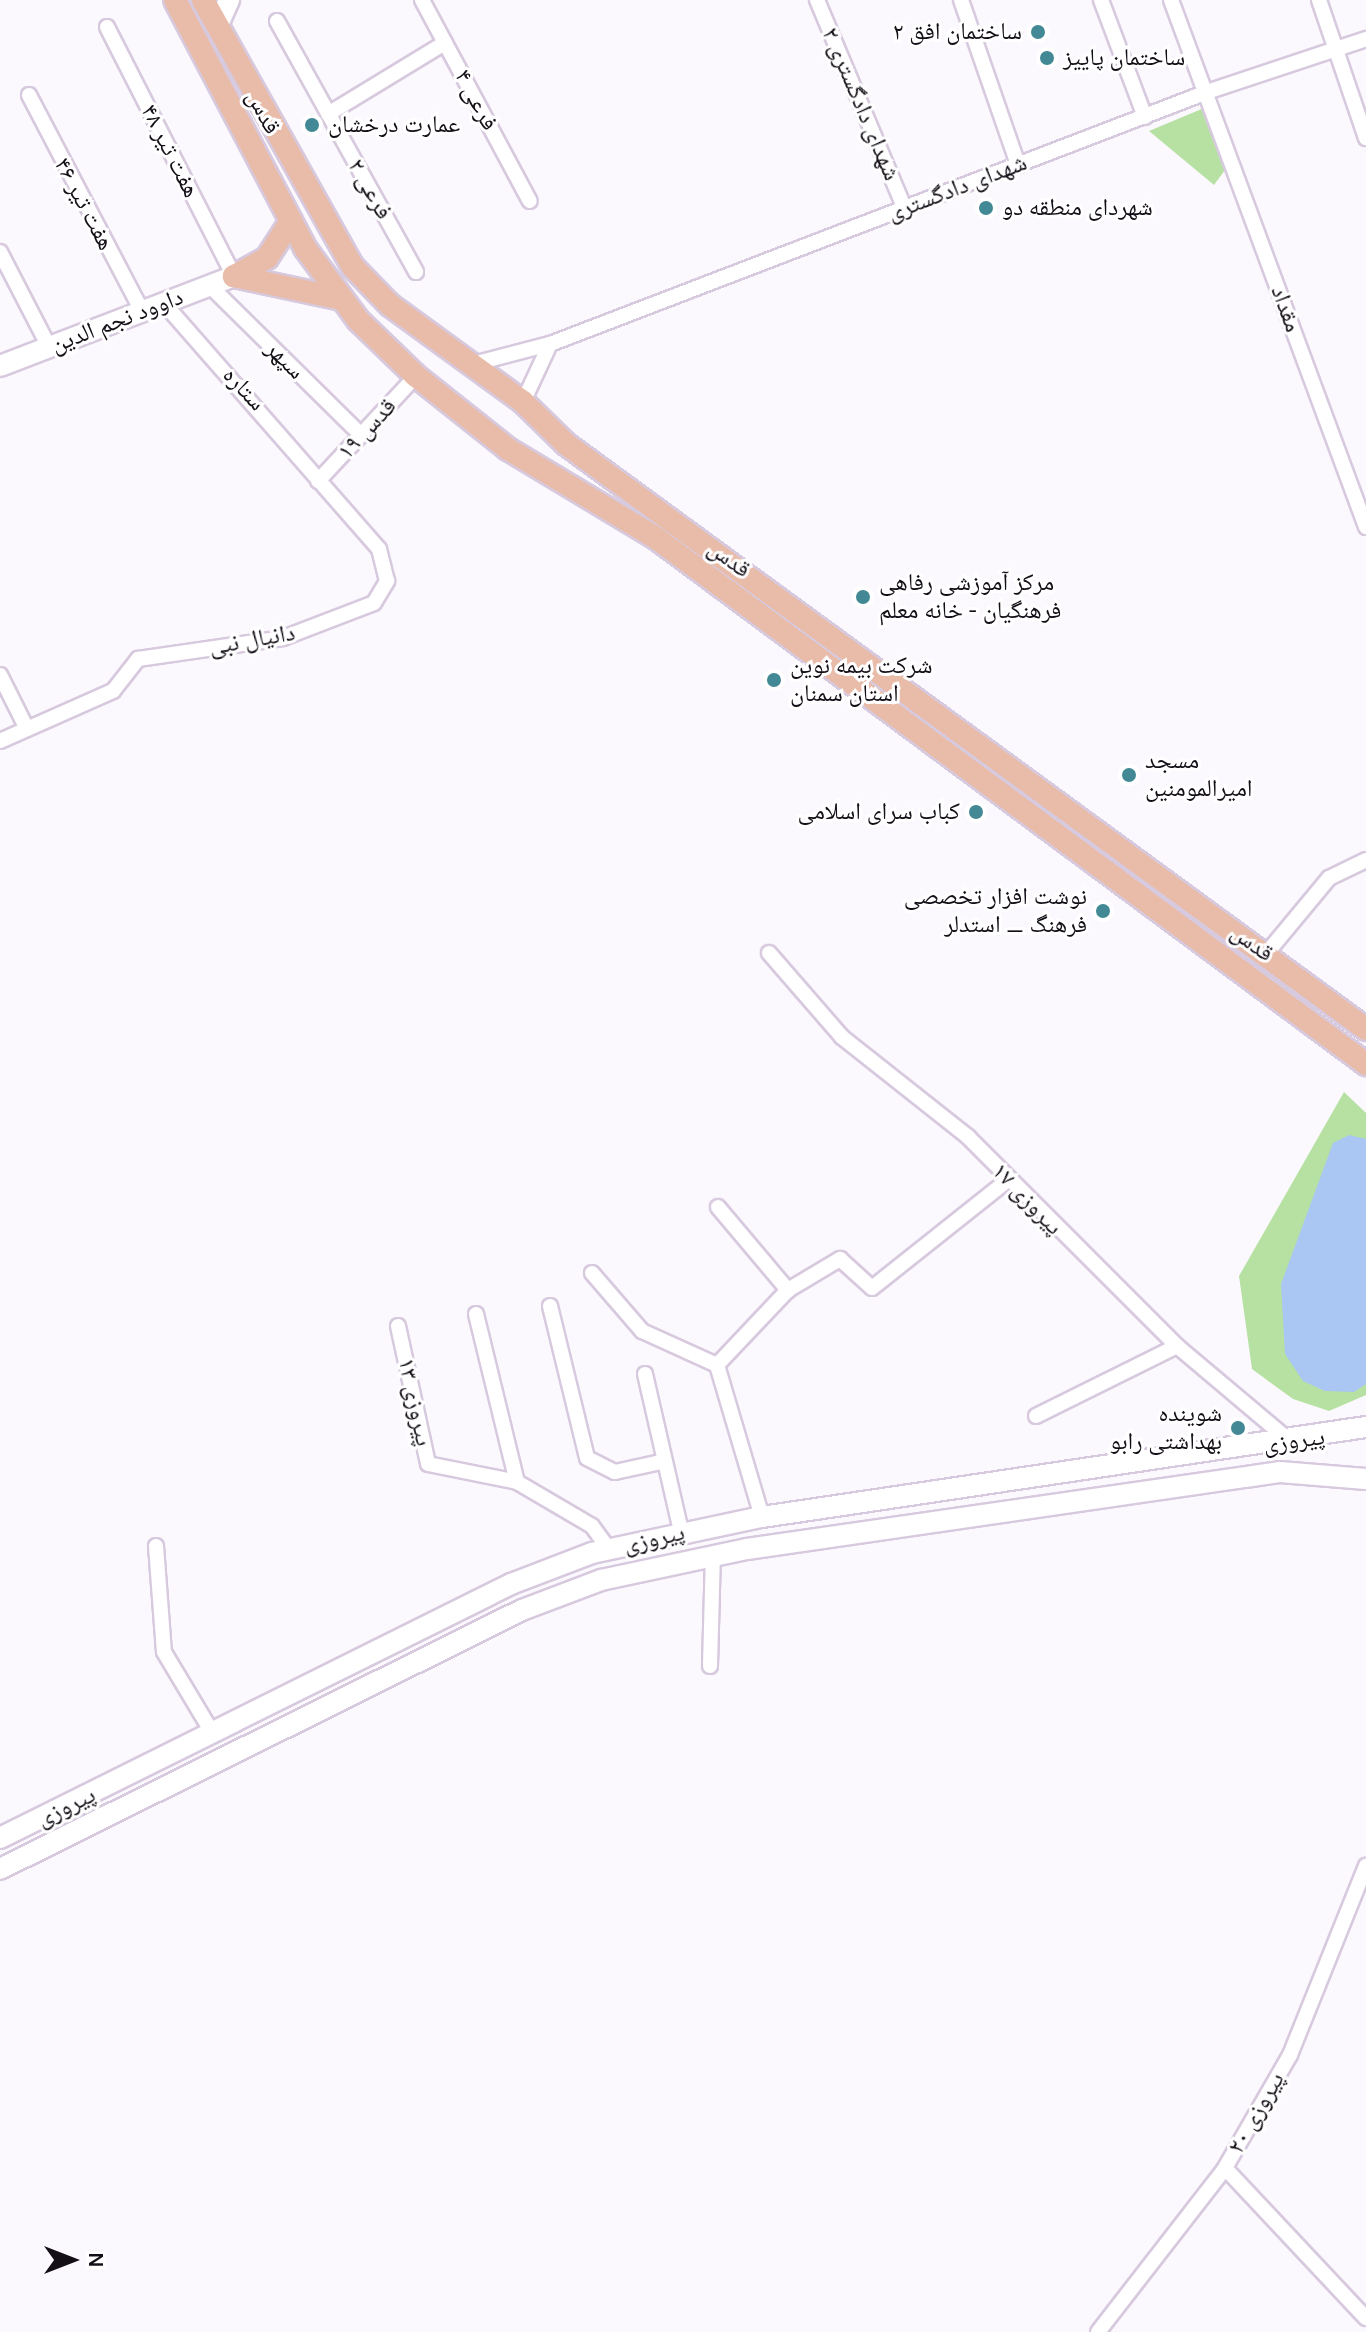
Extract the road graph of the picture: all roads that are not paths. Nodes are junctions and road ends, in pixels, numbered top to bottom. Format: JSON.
{"nodes":[{"id":1,"x":175,"y":0,"type":"edge"},
{"id":2,"x":203,"y":0,"type":"edge"},
{"id":3,"x":229,"y":0,"type":"edge"},
{"id":4,"x":422,"y":0,"type":"edge"},
{"id":5,"x":817,"y":0,"type":"edge"},
{"id":6,"x":961,"y":0,"type":"edge"},
{"id":7,"x":1101,"y":0,"type":"edge"},
{"id":8,"x":1171,"y":0,"type":"edge"},
{"id":9,"x":1319,"y":0,"type":"edge"},
{"id":10,"x":277,"y":21,"type":"dead end"},
{"id":11,"x":107,"y":27,"type":"dead end"},
{"id":12,"x":217,"y":27,"type":"junction"},
{"id":13,"x":1366,"y":39,"type":"edge"},
{"id":14,"x":445,"y":43,"type":"junction"},
{"id":15,"x":1333,"y":45,"type":"junction"},
{"id":16,"x":1207,"y":92,"type":"junction"},
{"id":17,"x":29,"y":95,"type":"dead end"},
{"id":18,"x":328,"y":114,"type":"junction"},
{"id":19,"x":1145,"y":117,"type":"junction"},
{"id":20,"x":1366,"y":138,"type":"edge"},
{"id":21,"x":1018,"y":165,"type":"junction"},
{"id":22,"x":530,"y":201,"type":"dead end"},
{"id":23,"x":904,"y":207,"type":"junction"},
{"id":24,"x":291,"y":221,"type":"junction"},
{"id":25,"x":0,"y":252,"type":"edge"},
{"id":26,"x":416,"y":272,"type":"dead end"},
{"id":27,"x":234,"y":276,"type":"junction"},
{"id":28,"x":209,"y":285,"type":"junction"},
{"id":29,"x":342,"y":299,"type":"junction"},
{"id":30,"x":163,"y":302,"type":"junction"},
{"id":31,"x":390,"y":305,"type":"junction"},
{"id":32,"x":142,"y":311,"type":"junction"},
{"id":33,"x":367,"y":328,"type":"junction"},
{"id":34,"x":550,"y":344,"type":"junction"},
{"id":35,"x":49,"y":347,"type":"junction"},
{"id":36,"x":473,"y":364,"type":"junction"},
{"id":37,"x":0,"y":366,"type":"edge"},
{"id":38,"x":416,"y":376,"type":"junction"},
{"id":39,"x":526,"y":405,"type":"junction"},
{"id":40,"x":361,"y":435,"type":"junction"},
{"id":41,"x":508,"y":449,"type":"junction"},
{"id":42,"x":318,"y":481,"type":"junction"},
{"id":43,"x":1366,"y":527,"type":"edge"},
{"id":44,"x":0,"y":675,"type":"edge"},
{"id":45,"x":27,"y":729,"type":"junction"},
{"id":46,"x":0,"y":741,"type":"edge"},
{"id":47,"x":1366,"y":860,"type":"edge"},
{"id":48,"x":769,"y":953,"type":"dead end"},
{"id":49,"x":1266,"y":954,"type":"junction"},
{"id":50,"x":1366,"y":1029,"type":"edge"},
{"id":51,"x":1366,"y":1064,"type":"edge"},
{"id":52,"x":1008,"y":1180,"type":"junction"},
{"id":53,"x":718,"y":1207,"type":"dead end"},
{"id":54,"x":592,"y":1273,"type":"dead end"},
{"id":55,"x":788,"y":1290,"type":"junction"},
{"id":56,"x":550,"y":1306,"type":"dead end"},
{"id":57,"x":476,"y":1314,"type":"dead end"},
{"id":58,"x":398,"y":1326,"type":"dead end"},
{"id":59,"x":1177,"y":1346,"type":"junction"},
{"id":60,"x":717,"y":1365,"type":"junction"},
{"id":61,"x":645,"y":1374,"type":"dead end"},
{"id":62,"x":1036,"y":1416,"type":"dead end"},
{"id":63,"x":1366,"y":1427,"type":"edge"},
{"id":64,"x":1290,"y":1441,"type":"junction"},
{"id":65,"x":665,"y":1461,"type":"junction"},
{"id":66,"x":1366,"y":1479,"type":"edge"},
{"id":67,"x":517,"y":1482,"type":"junction"},
{"id":68,"x":762,"y":1517,"type":"junction"},
{"id":69,"x":681,"y":1531,"type":"junction"},
{"id":70,"x":156,"y":1546,"type":"dead end"},
{"id":71,"x":609,"y":1549,"type":"junction"},
{"id":72,"x":713,"y":1555,"type":"junction"},
{"id":73,"x":710,"y":1666,"type":"dead end"},
{"id":74,"x":311,"y":1684,"type":"junction"},
{"id":75,"x":323,"y":1710,"type":"junction"},
{"id":76,"x":213,"y":1734,"type":"junction"},
{"id":77,"x":0,"y":1838,"type":"edge"},
{"id":78,"x":1366,"y":1866,"type":"edge"},
{"id":79,"x":0,"y":1869,"type":"edge"},
{"id":80,"x":1225,"y":2168,"type":"junction"},
{"id":81,"x":1366,"y":2318,"type":"edge"},
{"id":82,"x":1098,"y":2332,"type":"edge"}],
"edges":[{"from":1,"to":24,"type":"main road","name":"قدس"},
{"from":2,"to":12,"type":"main road","name":"قدس"},
{"from":3,"to":12,"type":"main road"},
{"from":4,"to":14,"type":"street","name":"فرعی ۴"},
{"from":5,"to":23,"type":"street","name":"شهدای دادگستری ۲"},
{"from":6,"to":21,"type":"street"},
{"from":7,"to":19,"type":"street"},
{"from":8,"to":16,"type":"street","name":"مقداد"},
{"from":9,"to":15,"type":"street"},
{"from":10,"to":18,"type":"street","name":"فرعی ۲"},
{"from":11,"to":27,"type":"street","name":"هفت تیر ۴۸"},
{"from":12,"to":31,"type":"main road","name":"قدس"},
{"from":13,"to":15,"type":"street","name":"شهدای دادگستری"},
{"from":14,"to":18,"type":"street"},
{"from":14,"to":22,"type":"street","name":"فرعی ۴"},
{"from":15,"to":16,"type":"street","name":"شهدای دادگستری"},
{"from":15,"to":20,"type":"street"},
{"from":16,"to":19,"type":"street","name":"شهدای دادگستری"},
{"from":16,"to":43,"type":"street","name":"مقداد"},
{"from":17,"to":32,"type":"street","name":"هفت تیر ۴۶"},
{"from":18,"to":26,"type":"street","name":"فرعی ۲"},
{"from":19,"to":21,"type":"street","name":"شهدای دادگستری"},
{"from":21,"to":23,"type":"street","name":"شهدای دادگستری"},
{"from":23,"to":34,"type":"street","name":"شهدای دادگستری"},
{"from":24,"to":27,"type":"main road"},
{"from":24,"to":29,"type":"main road","name":"قدس"},
{"from":25,"to":35,"type":"street"},
{"from":27,"to":28,"type":"main road","name":"داوود نجم الدین"},
{"from":27,"to":29,"type":"main road"},
{"from":28,"to":30,"type":"main road","name":"داوود نجم الدین"},
{"from":28,"to":40,"type":"street","name":"سپهر"},
{"from":29,"to":33,"type":"main road","name":"قدس"},
{"from":30,"to":32,"type":"main road","name":"داوود نجم الدین"},
{"from":30,"to":42,"type":"street","name":"ستاره"},
{"from":31,"to":33,"type":"main road"},
{"from":31,"to":36,"type":"main road","name":"قدس"},
{"from":32,"to":35,"type":"main road","name":"داوود نجم الدین"},
{"from":33,"to":38,"type":"main road","name":"قدس"},
{"from":34,"to":36,"type":"street","name":"شهدای دادگستری"},
{"from":34,"to":39,"type":"street"},
{"from":35,"to":37,"type":"main road","name":"داوود نجم الدین"},
{"from":36,"to":39,"type":"main road","name":"قدس"},
{"from":38,"to":40,"type":"street","name":"قدس ۱۹"},
{"from":38,"to":41,"type":"main road","name":"قدس"},
{"from":39,"to":41,"type":"main road"},
{"from":39,"to":49,"type":"main road","name":"قدس"},
{"from":40,"to":42,"type":"street","name":"قدس ۱۹"},
{"from":41,"to":51,"type":"main road","name":"قدس"},
{"from":42,"to":45,"type":"street","name":"دانیال نبی"},
{"from":44,"to":45,"type":"street"},
{"from":45,"to":46,"type":"street","name":"دانیال نبی"},
{"from":47,"to":49,"type":"street"},
{"from":48,"to":52,"type":"street","name":"پیروزی ۱۷"},
{"from":49,"to":50,"type":"main road","name":"قدس"},
{"from":52,"to":55,"type":"street"},
{"from":52,"to":59,"type":"street","name":"پیروزی ۱۷"},
{"from":53,"to":55,"type":"street"},
{"from":54,"to":60,"type":"street"},
{"from":55,"to":60,"type":"street"},
{"from":56,"to":65,"type":"street"},
{"from":57,"to":67,"type":"street"},
{"from":58,"to":67,"type":"street","name":"پیروزی ۱۳"},
{"from":59,"to":62,"type":"street"},
{"from":59,"to":64,"type":"street","name":"پیروزی ۱۷"},
{"from":60,"to":68,"type":"street"},
{"from":61,"to":65,"type":"street"},
{"from":63,"to":64,"type":"main road","name":"پیروزی"},
{"from":64,"to":68,"type":"main road","name":"پیروزی"},
{"from":65,"to":69,"type":"street"},
{"from":66,"to":72,"type":"main road","name":"پیروزی"},
{"from":67,"to":71,"type":"street","name":"پیروزی ۱۳"},
{"from":68,"to":69,"type":"main road","name":"پیروزی"},
{"from":69,"to":71,"type":"main road","name":"پیروزی"},
{"from":70,"to":76,"type":"street"},
{"from":71,"to":74,"type":"main road","name":"پیروزی"},
{"from":72,"to":73,"type":"street"},
{"from":72,"to":75,"type":"main road","name":"پیروزی"},
{"from":74,"to":75,"type":"main road"},
{"from":74,"to":76,"type":"main road","name":"پیروزی"},
{"from":75,"to":79,"type":"main road","name":"پیروزی"},
{"from":76,"to":77,"type":"main road","name":"پیروزی"},
{"from":78,"to":80,"type":"street","name":"پیروزی ۲۰"},
{"from":80,"to":81,"type":"street"},
{"from":80,"to":82,"type":"street","name":"پیروزی ۲۰"}]}
